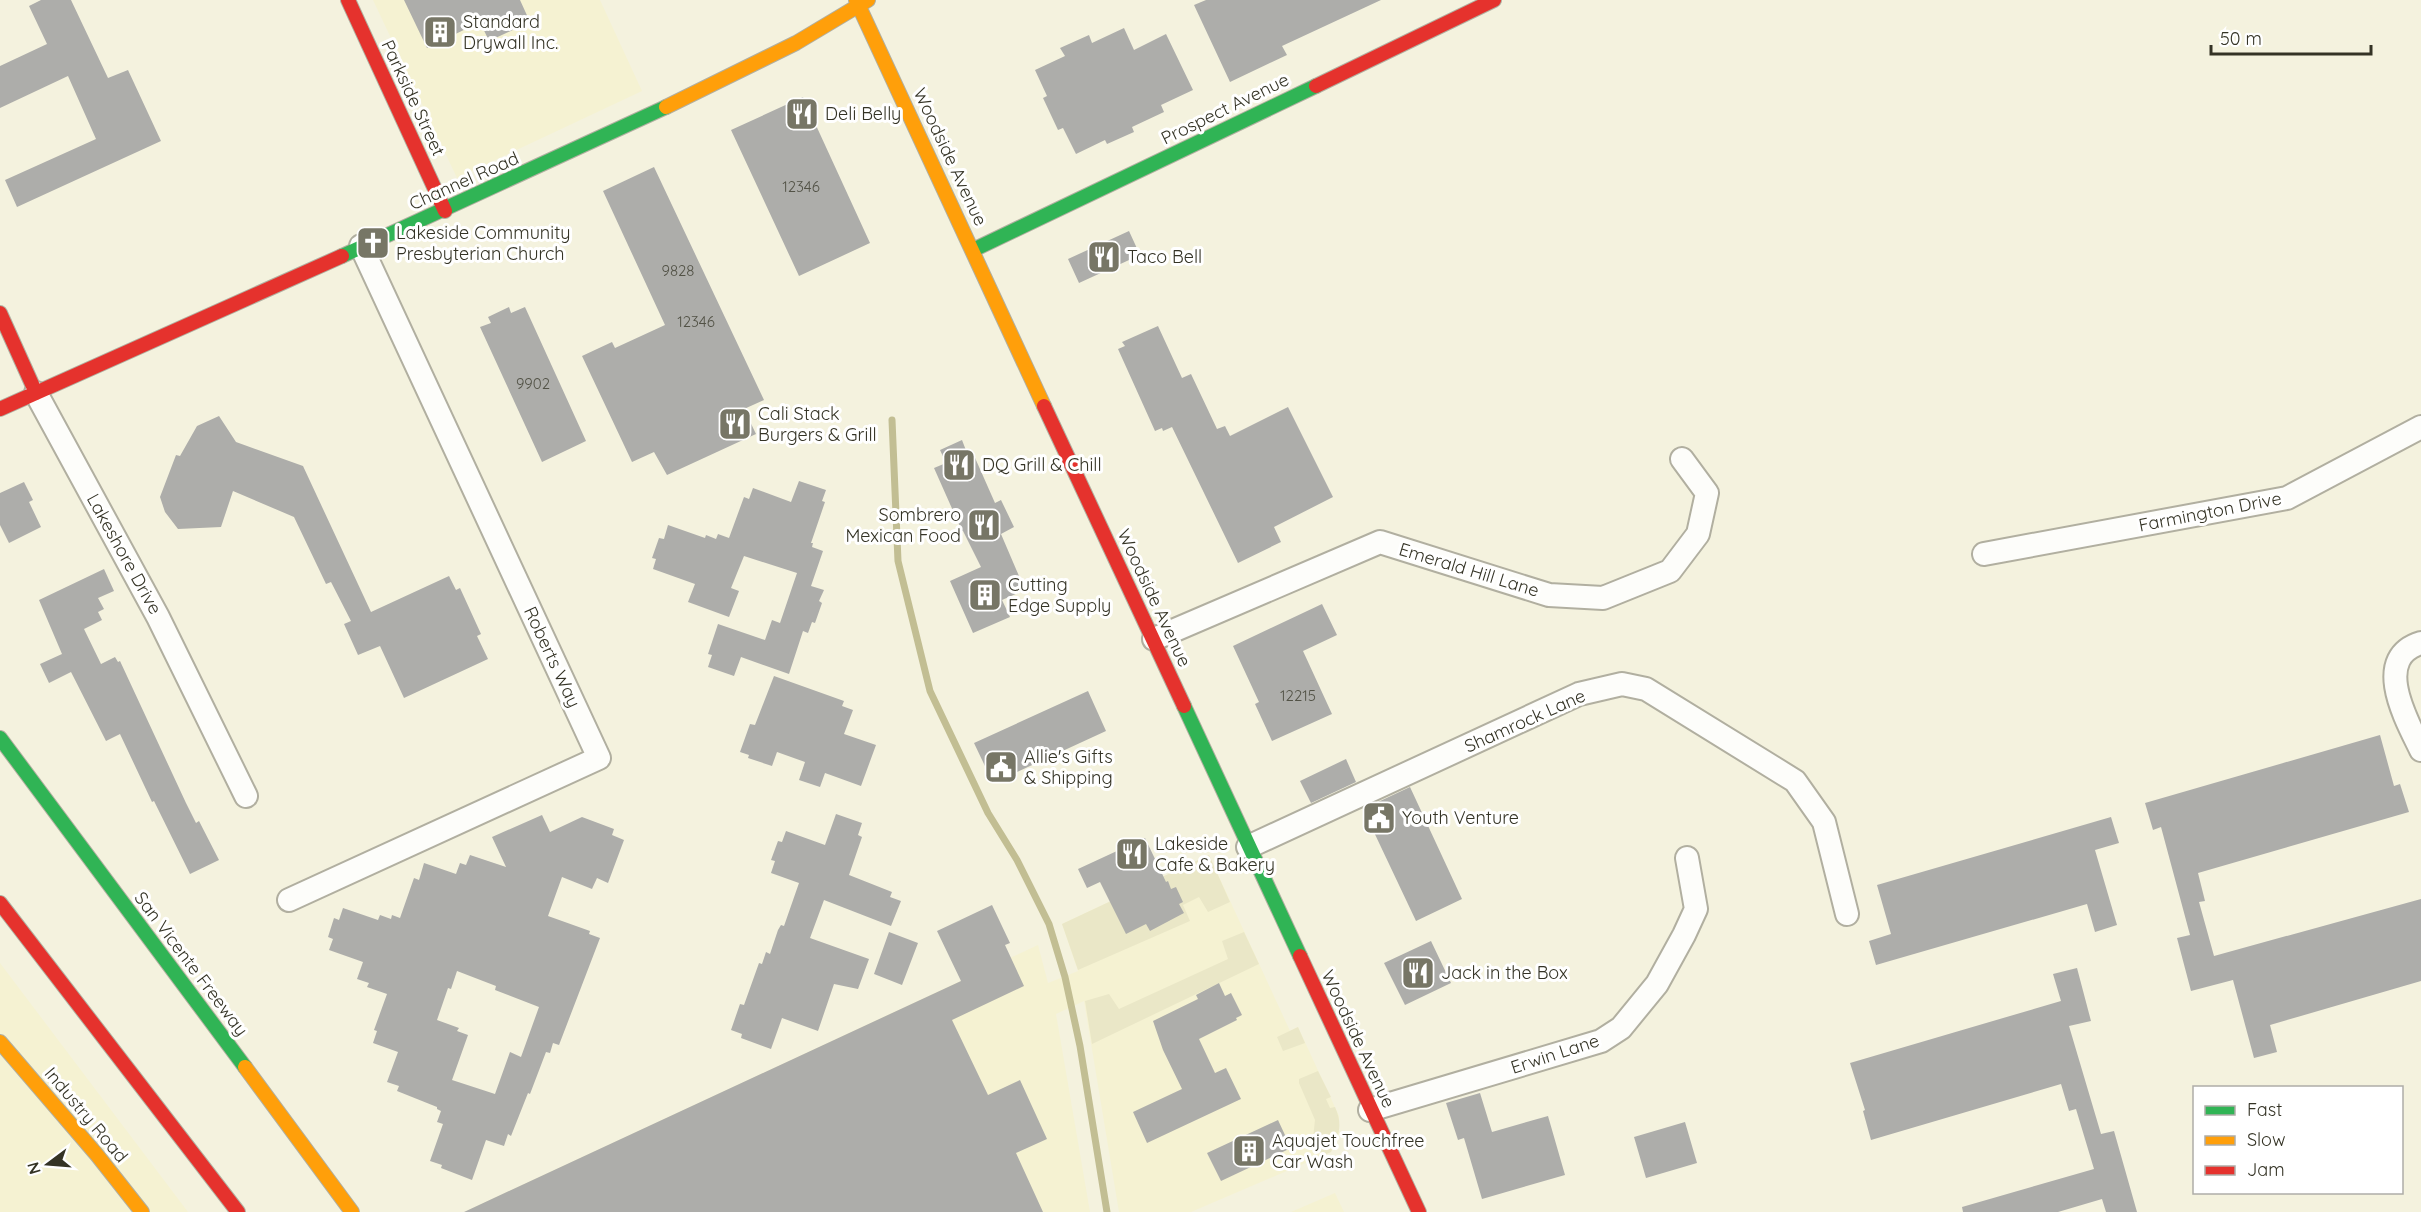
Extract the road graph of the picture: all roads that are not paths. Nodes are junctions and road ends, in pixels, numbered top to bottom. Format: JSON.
{"nodes":[{"id":1,"x":348,"y":0,"type":"edge"},
{"id":2,"x":1494,"y":0,"type":"edge"},
{"id":3,"x":861,"y":2,"type":"edge"},
{"id":4,"x":445,"y":212,"type":"junction"},
{"id":5,"x":361,"y":246,"type":"junction"},
{"id":6,"x":973,"y":250,"type":"junction"},
{"id":7,"x":0,"y":314,"type":"edge"},
{"id":8,"x":36,"y":393,"type":"junction"},
{"id":9,"x":0,"y":409,"type":"edge"},
{"id":10,"x":2421,"y":427,"type":"edge"},
{"id":11,"x":1682,"y":459,"type":"dead end"},
{"id":12,"x":1984,"y":554,"type":"dead end"},
{"id":13,"x":1154,"y":639,"type":"junction"},
{"id":14,"x":2421,"y":643,"type":"edge"},
{"id":15,"x":0,"y":738,"type":"edge"},
{"id":16,"x":2421,"y":750,"type":"edge"},
{"id":17,"x":246,"y":796,"type":"dead end"},
{"id":18,"x":1248,"y":847,"type":"junction"},
{"id":19,"x":1688,"y":858,"type":"dead end"},
{"id":20,"x":289,"y":900,"type":"dead end"},
{"id":21,"x":0,"y":903,"type":"edge"},
{"id":22,"x":1847,"y":914,"type":"dead end"},
{"id":23,"x":0,"y":1042,"type":"edge"},
{"id":24,"x":1370,"y":1110,"type":"junction"},
{"id":25,"x":142,"y":1212,"type":"edge"},
{"id":26,"x":238,"y":1212,"type":"edge"},
{"id":27,"x":352,"y":1212,"type":"edge"},
{"id":28,"x":1419,"y":1212,"type":"edge"}],
"edges":[{"from":1,"to":4,"type":"main road","name":"Parkside Street"},
{"from":2,"to":6,"type":"main road","name":"Prospect Avenue"},
{"from":3,"to":4,"type":"main road","name":"Channel Road"},
{"from":3,"to":6,"type":"main road","name":"Woodside Avenue"},
{"from":4,"to":5,"type":"main road","name":"Channel Road"},
{"from":5,"to":8,"type":"main road","name":"Channel Road"},
{"from":5,"to":20,"type":"street","name":"Roberts Way"},
{"from":6,"to":13,"type":"main road","name":"Woodside Avenue"},
{"from":7,"to":8,"type":"main road","name":"Lakeshore Drive"},
{"from":8,"to":9,"type":"main road","name":"Channel Road"},
{"from":8,"to":17,"type":"street","name":"Lakeshore Drive"},
{"from":10,"to":12,"type":"street","name":"Farmington Drive"},
{"from":11,"to":13,"type":"street","name":"Emerald Hill Lane"},
{"from":13,"to":18,"type":"main road","name":"Woodside Avenue"},
{"from":14,"to":16,"type":"street"},
{"from":15,"to":27,"type":"main road","name":"San Vicente Freeway"},
{"from":18,"to":22,"type":"street","name":"Shamrock Lane"},
{"from":18,"to":24,"type":"main road","name":"Woodside Avenue"},
{"from":19,"to":24,"type":"street","name":"Erwin Lane"},
{"from":21,"to":26,"type":"main road"},
{"from":23,"to":25,"type":"main road","name":"Industry Road"},
{"from":24,"to":28,"type":"main road","name":"Woodside Avenue"}]}
